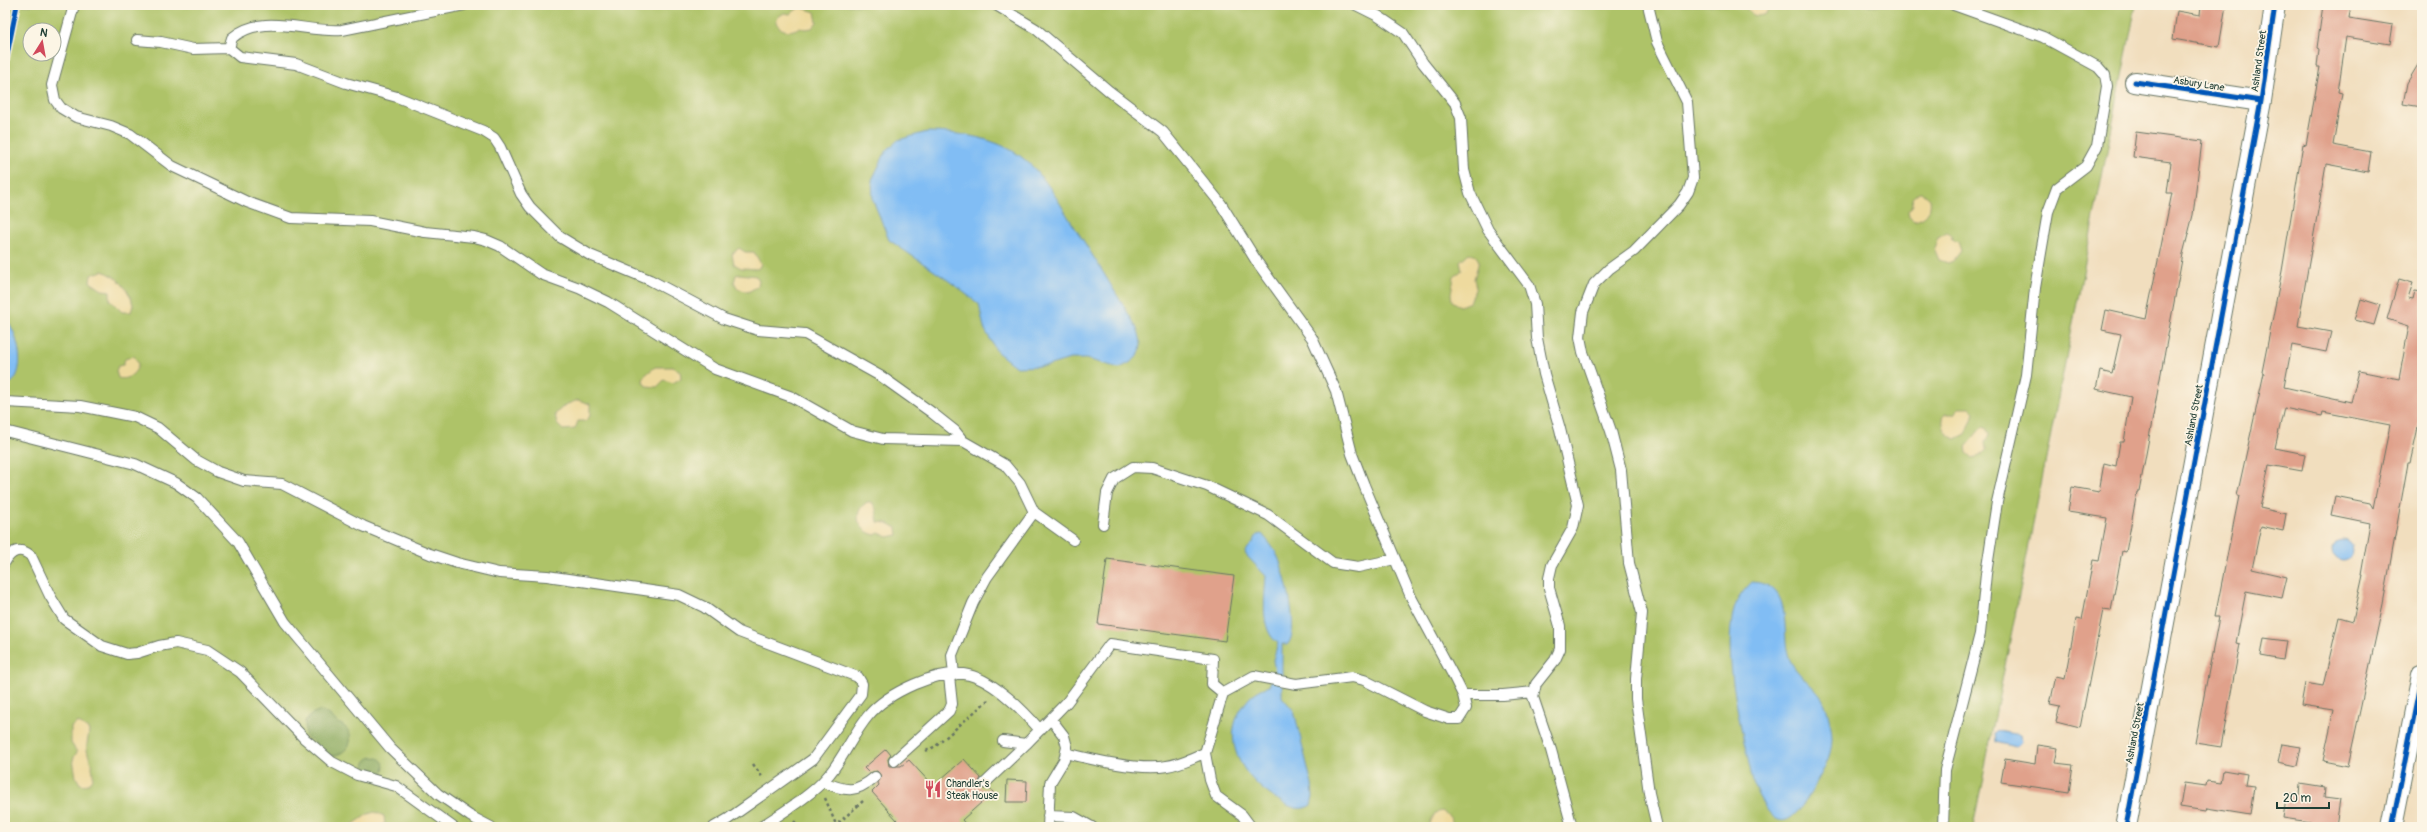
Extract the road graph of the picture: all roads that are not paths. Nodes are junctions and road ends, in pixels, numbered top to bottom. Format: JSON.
{"nodes":[{"id":1,"x":74,"y":5,"type":"edge"},
{"id":2,"x":464,"y":5,"type":"edge"},
{"id":3,"x":996,"y":5,"type":"edge"},
{"id":4,"x":1356,"y":5,"type":"edge"},
{"id":5,"x":1648,"y":5,"type":"edge"},
{"id":6,"x":1954,"y":5,"type":"edge"},
{"id":7,"x":2275,"y":5,"type":"edge"},
{"id":8,"x":137,"y":40,"type":"dead end"},
{"id":9,"x":229,"y":48,"type":"junction"},
{"id":10,"x":2135,"y":82,"type":"dead end"},
{"id":11,"x":2261,"y":101,"type":"junction"},
{"id":12,"x":5,"y":402,"type":"edge"},
{"id":13,"x":5,"y":431,"type":"edge"},
{"id":14,"x":963,"y":441,"type":"junction"},
{"id":15,"x":1034,"y":512,"type":"junction"},
{"id":16,"x":1102,"y":524,"type":"dead end"},
{"id":17,"x":1073,"y":540,"type":"dead end"},
{"id":18,"x":1395,"y":559,"type":"junction"},
{"id":19,"x":5,"y":562,"type":"edge"},
{"id":20,"x":951,"y":675,"type":"junction"},
{"id":21,"x":2422,"y":675,"type":"edge"},
{"id":22,"x":1223,"y":692,"type":"junction"},
{"id":23,"x":1533,"y":692,"type":"junction"},
{"id":24,"x":1463,"y":695,"type":"junction"},
{"id":25,"x":1051,"y":719,"type":"junction"},
{"id":26,"x":1040,"y":730,"type":"junction"},
{"id":27,"x":1003,"y":741,"type":"dead end"},
{"id":28,"x":1026,"y":744,"type":"junction"},
{"id":29,"x":1205,"y":752,"type":"junction"},
{"id":30,"x":1066,"y":753,"type":"junction"},
{"id":31,"x":894,"y":761,"type":"dead end"},
{"id":32,"x":875,"y":777,"type":"dead end"},
{"id":33,"x":823,"y":782,"type":"junction"},
{"id":34,"x":985,"y":783,"type":"dead end"},
{"id":35,"x":1048,"y":816,"type":"junction"},
{"id":36,"x":453,"y":827,"type":"edge"},
{"id":37,"x":491,"y":827,"type":"edge"},
{"id":38,"x":714,"y":827,"type":"edge"},
{"id":39,"x":761,"y":827,"type":"edge"},
{"id":40,"x":1048,"y":827,"type":"edge"},
{"id":41,"x":1092,"y":827,"type":"edge"},
{"id":42,"x":1251,"y":827,"type":"edge"},
{"id":43,"x":1572,"y":827,"type":"edge"},
{"id":44,"x":1657,"y":827,"type":"edge"},
{"id":45,"x":1943,"y":827,"type":"edge"},
{"id":46,"x":2126,"y":827,"type":"edge"},
{"id":47,"x":2392,"y":827,"type":"edge"}],
"edges":[{"from":1,"to":14,"type":"lane"},
{"from":2,"to":9,"type":"lane"},
{"from":3,"to":18,"type":"lane"},
{"from":4,"to":23,"type":"lane"},
{"from":5,"to":44,"type":"lane"},
{"from":6,"to":45,"type":"lane"},
{"from":7,"to":11,"type":"street","name":"Ashland Street"},
{"from":8,"to":9,"type":"lane"},
{"from":9,"to":14,"type":"lane"},
{"from":10,"to":11,"type":"street","name":"Asbury Lane"},
{"from":11,"to":46,"type":"street","name":"Ashland Street"},
{"from":12,"to":38,"type":"lane"},
{"from":13,"to":37,"type":"lane"},
{"from":14,"to":15,"type":"lane"},
{"from":15,"to":17,"type":"lane"},
{"from":15,"to":20,"type":"lane"},
{"from":16,"to":18,"type":"lane"},
{"from":18,"to":24,"type":"lane"},
{"from":19,"to":36,"type":"lane"},
{"from":20,"to":26,"type":"lane"},
{"from":20,"to":31,"type":"lane"},
{"from":20,"to":33,"type":"lane"},
{"from":21,"to":47,"type":"street"},
{"from":22,"to":24,"type":"lane"},
{"from":22,"to":25,"type":"lane"},
{"from":22,"to":29,"type":"lane"},
{"from":23,"to":24,"type":"lane"},
{"from":23,"to":43,"type":"lane"},
{"from":25,"to":26,"type":"lane"},
{"from":25,"to":30,"type":"lane"},
{"from":26,"to":28,"type":"lane"},
{"from":27,"to":28,"type":"lane"},
{"from":28,"to":34,"type":"lane"},
{"from":29,"to":30,"type":"lane"},
{"from":29,"to":42,"type":"lane"},
{"from":30,"to":35,"type":"lane"},
{"from":32,"to":33,"type":"lane"},
{"from":33,"to":39,"type":"lane"},
{"from":35,"to":40,"type":"lane"},
{"from":35,"to":41,"type":"lane"}]}
